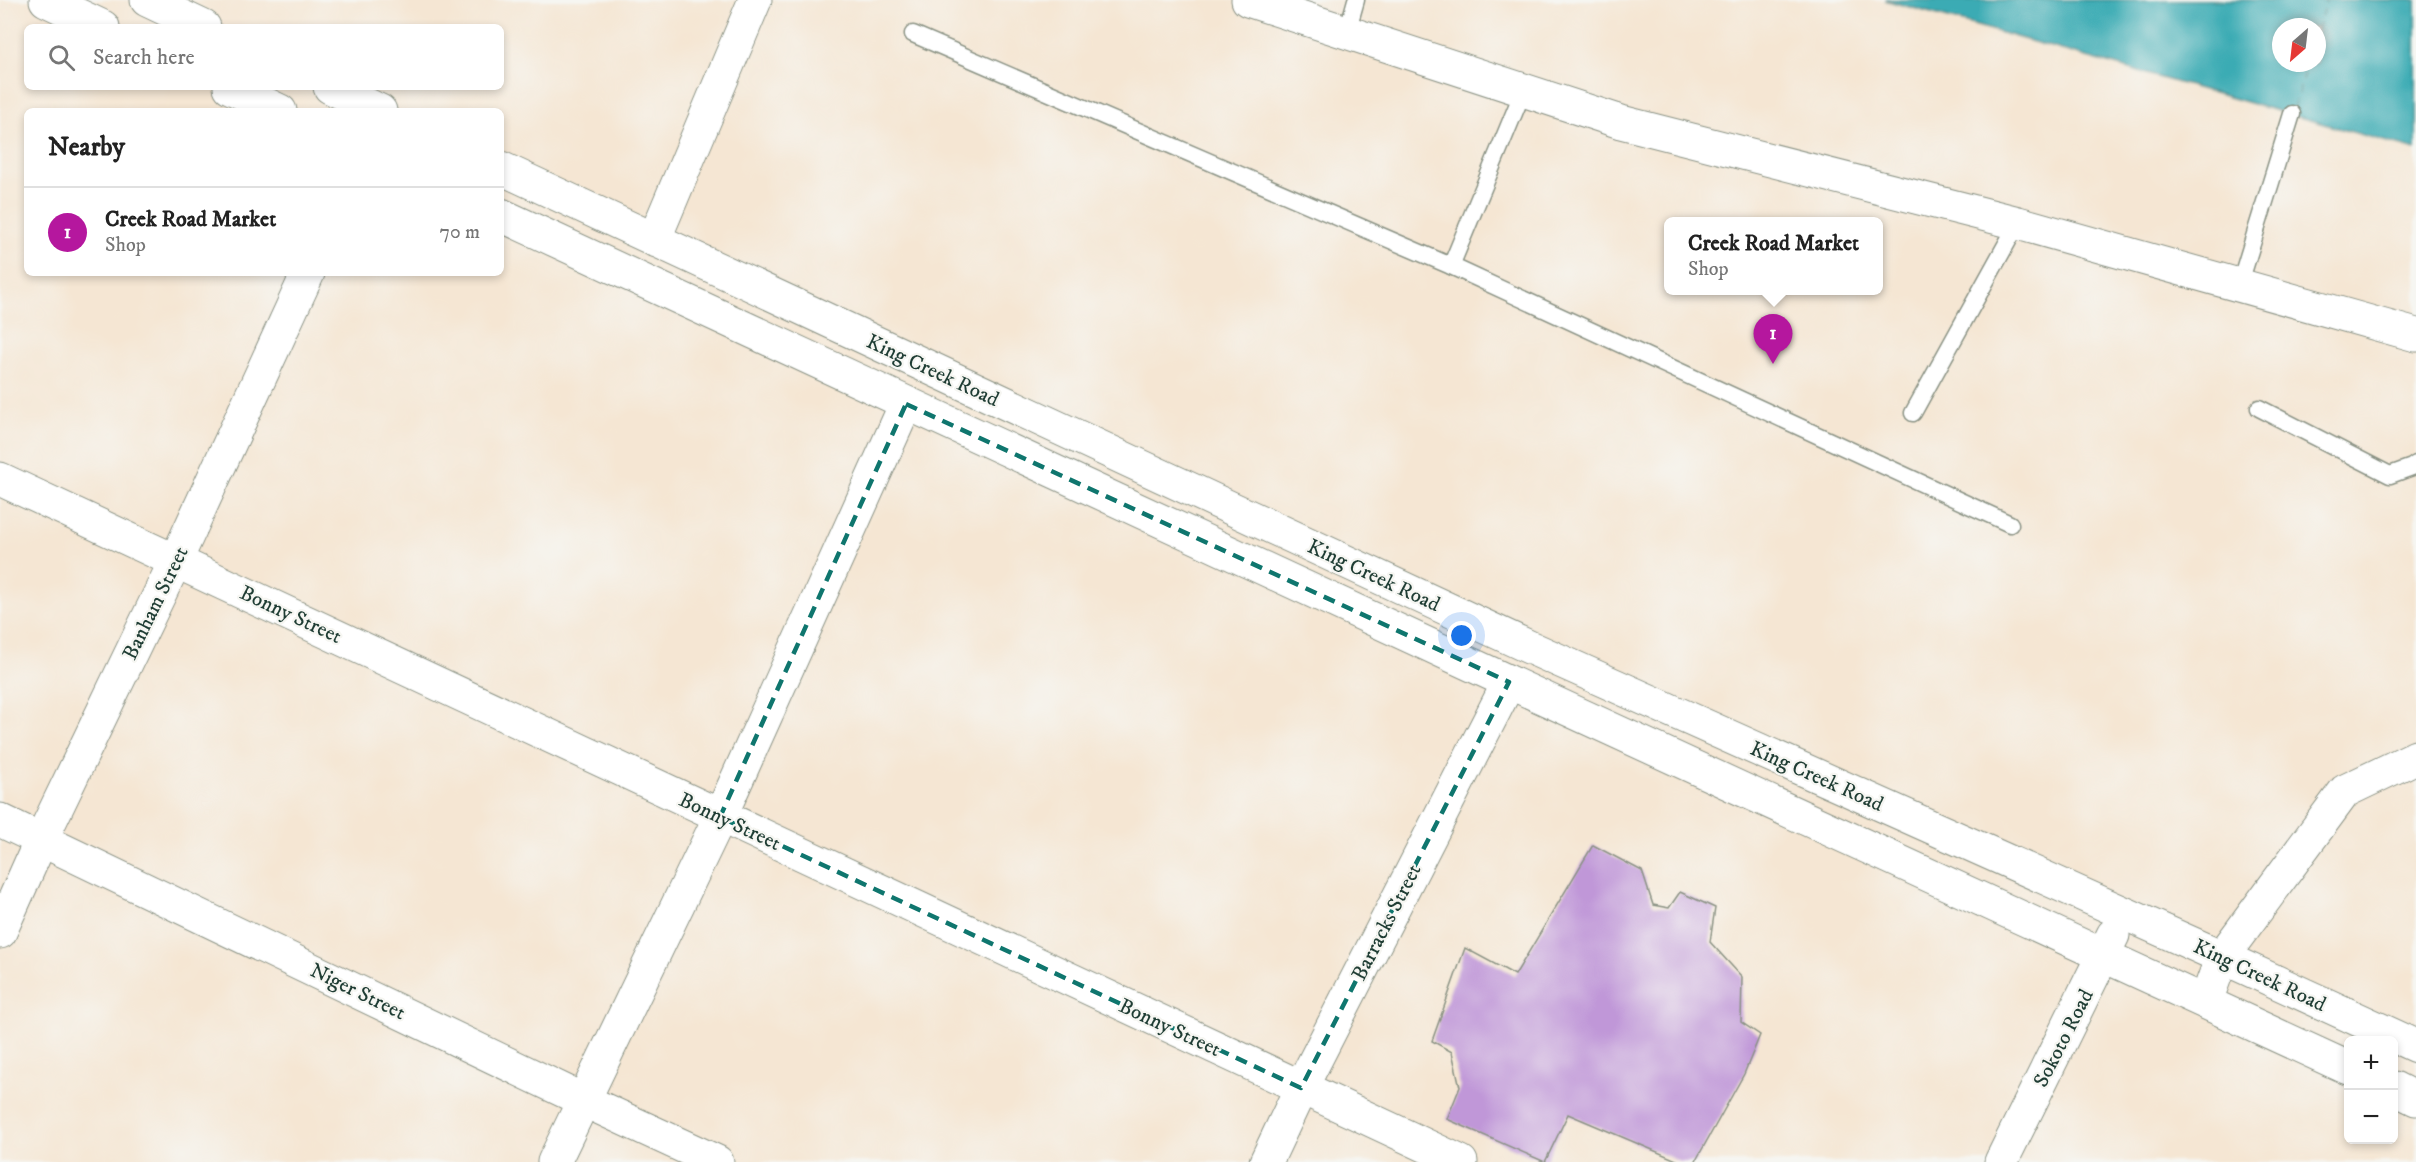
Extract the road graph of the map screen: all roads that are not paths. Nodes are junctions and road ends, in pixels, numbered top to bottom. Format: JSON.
{"nodes":[{"id":1,"x":46,"y":0,"type":"edge"},
{"id":2,"x":147,"y":0,"type":"edge"},
{"id":3,"x":755,"y":0,"type":"edge"},
{"id":4,"x":1248,"y":0,"type":"edge"},
{"id":5,"x":1356,"y":0,"type":"edge"},
{"id":6,"x":97,"y":24,"type":"edge"},
{"id":7,"x":198,"y":24,"type":"edge"},
{"id":8,"x":1347,"y":32,"type":"junction"},
{"id":9,"x":913,"y":34,"type":"dead end"},
{"id":10,"x":1524,"y":89,"type":"junction"},
{"id":11,"x":236,"y":90,"type":"edge"},
{"id":12,"x":336,"y":90,"type":"edge"},
{"id":13,"x":274,"y":108,"type":"edge"},
{"id":14,"x":374,"y":108,"type":"edge"},
{"id":15,"x":2292,"y":114,"type":"dead end"},
{"id":16,"x":504,"y":169,"type":"edge"},
{"id":17,"x":504,"y":216,"type":"edge"},
{"id":18,"x":2018,"y":223,"type":"junction"},
{"id":19,"x":654,"y":240,"type":"junction"},
{"id":20,"x":1450,"y":266,"type":"junction"},
{"id":21,"x":307,"y":276,"type":"edge"},
{"id":22,"x":2239,"y":286,"type":"junction"},
{"id":23,"x":2416,"y":335,"type":"edge"},
{"id":24,"x":906,"y":404,"type":"junction"},
{"id":25,"x":2259,"y":408,"type":"dead end"},
{"id":26,"x":1913,"y":413,"type":"dead end"},
{"id":27,"x":2416,"y":464,"type":"edge"},
{"id":28,"x":0,"y":479,"type":"edge"},
{"id":29,"x":2010,"y":524,"type":"dead end"},
{"id":30,"x":176,"y":560,"type":"junction"},
{"id":31,"x":1509,"y":682,"type":"junction"},
{"id":32,"x":2416,"y":757,"type":"edge"},
{"id":33,"x":720,"y":817,"type":"junction"},
{"id":34,"x":0,"y":820,"type":"edge"},
{"id":35,"x":42,"y":838,"type":"junction"},
{"id":36,"x":2123,"y":913,"type":"junction"},
{"id":37,"x":0,"y":932,"type":"edge"},
{"id":38,"x":2104,"y":956,"type":"junction"},
{"id":39,"x":2222,"y":957,"type":"junction"},
{"id":40,"x":2206,"y":1001,"type":"junction"},
{"id":41,"x":2416,"y":1046,"type":"edge"},
{"id":42,"x":2344,"y":1066,"type":"edge"},
{"id":43,"x":1301,"y":1088,"type":"junction"},
{"id":44,"x":2398,"y":1090,"type":"edge"},
{"id":45,"x":2416,"y":1099,"type":"edge"},
{"id":46,"x":583,"y":1100,"type":"junction"},
{"id":47,"x":554,"y":1162,"type":"edge"},
{"id":48,"x":717,"y":1162,"type":"edge"},
{"id":49,"x":1266,"y":1162,"type":"edge"},
{"id":50,"x":1461,"y":1162,"type":"edge"},
{"id":51,"x":2001,"y":1162,"type":"edge"}],
"edges":[{"from":1,"to":6,"type":"street"},
{"from":2,"to":7,"type":"street"},
{"from":3,"to":19,"type":"street"},
{"from":4,"to":8,"type":"street"},
{"from":5,"to":8,"type":"lane"},
{"from":8,"to":10,"type":"street"},
{"from":9,"to":20,"type":"lane"},
{"from":10,"to":18,"type":"street"},
{"from":10,"to":20,"type":"lane"},
{"from":11,"to":13,"type":"street"},
{"from":12,"to":14,"type":"street"},
{"from":15,"to":22,"type":"lane"},
{"from":16,"to":19,"type":"street","name":"King Creek Road"},
{"from":17,"to":24,"type":"street","name":"King Creek Road"},
{"from":18,"to":22,"type":"street"},
{"from":18,"to":26,"type":"lane"},
{"from":19,"to":36,"type":"street","name":"King Creek Road"},
{"from":20,"to":29,"type":"lane"},
{"from":21,"to":30,"type":"street","name":"Banham Street"},
{"from":22,"to":23,"type":"street"},
{"from":24,"to":31,"type":"street","name":"King Creek Road"},
{"from":24,"to":33,"type":"street"},
{"from":25,"to":27,"type":"lane"},
{"from":28,"to":30,"type":"street","name":"Bonny Street"},
{"from":30,"to":33,"type":"street","name":"Bonny Street"},
{"from":30,"to":35,"type":"street","name":"Banham Street"},
{"from":31,"to":38,"type":"street","name":"King Creek Road"},
{"from":31,"to":43,"type":"street","name":"Barracks Street"},
{"from":32,"to":39,"type":"street"},
{"from":33,"to":43,"type":"street","name":"Bonny Street"},
{"from":33,"to":46,"type":"street"},
{"from":34,"to":35,"type":"street","name":"Niger Street"},
{"from":35,"to":37,"type":"street","name":"Banham Street"},
{"from":35,"to":46,"type":"street","name":"Niger Street"},
{"from":36,"to":38,"type":"street","name":"Sokoto Road"},
{"from":36,"to":39,"type":"street","name":"King Creek Road"},
{"from":38,"to":40,"type":"street","name":"King Creek Road"},
{"from":38,"to":51,"type":"street","name":"Sokoto Road"},
{"from":39,"to":40,"type":"street"},
{"from":39,"to":41,"type":"street","name":"King Creek Road"},
{"from":40,"to":42,"type":"street","name":"King Creek Road"},
{"from":43,"to":49,"type":"street","name":"Barracks Street"},
{"from":43,"to":50,"type":"street","name":"Bonny Street"},
{"from":44,"to":45,"type":"street"},
{"from":46,"to":47,"type":"street"},
{"from":46,"to":48,"type":"street","name":"Niger Street"}]}
